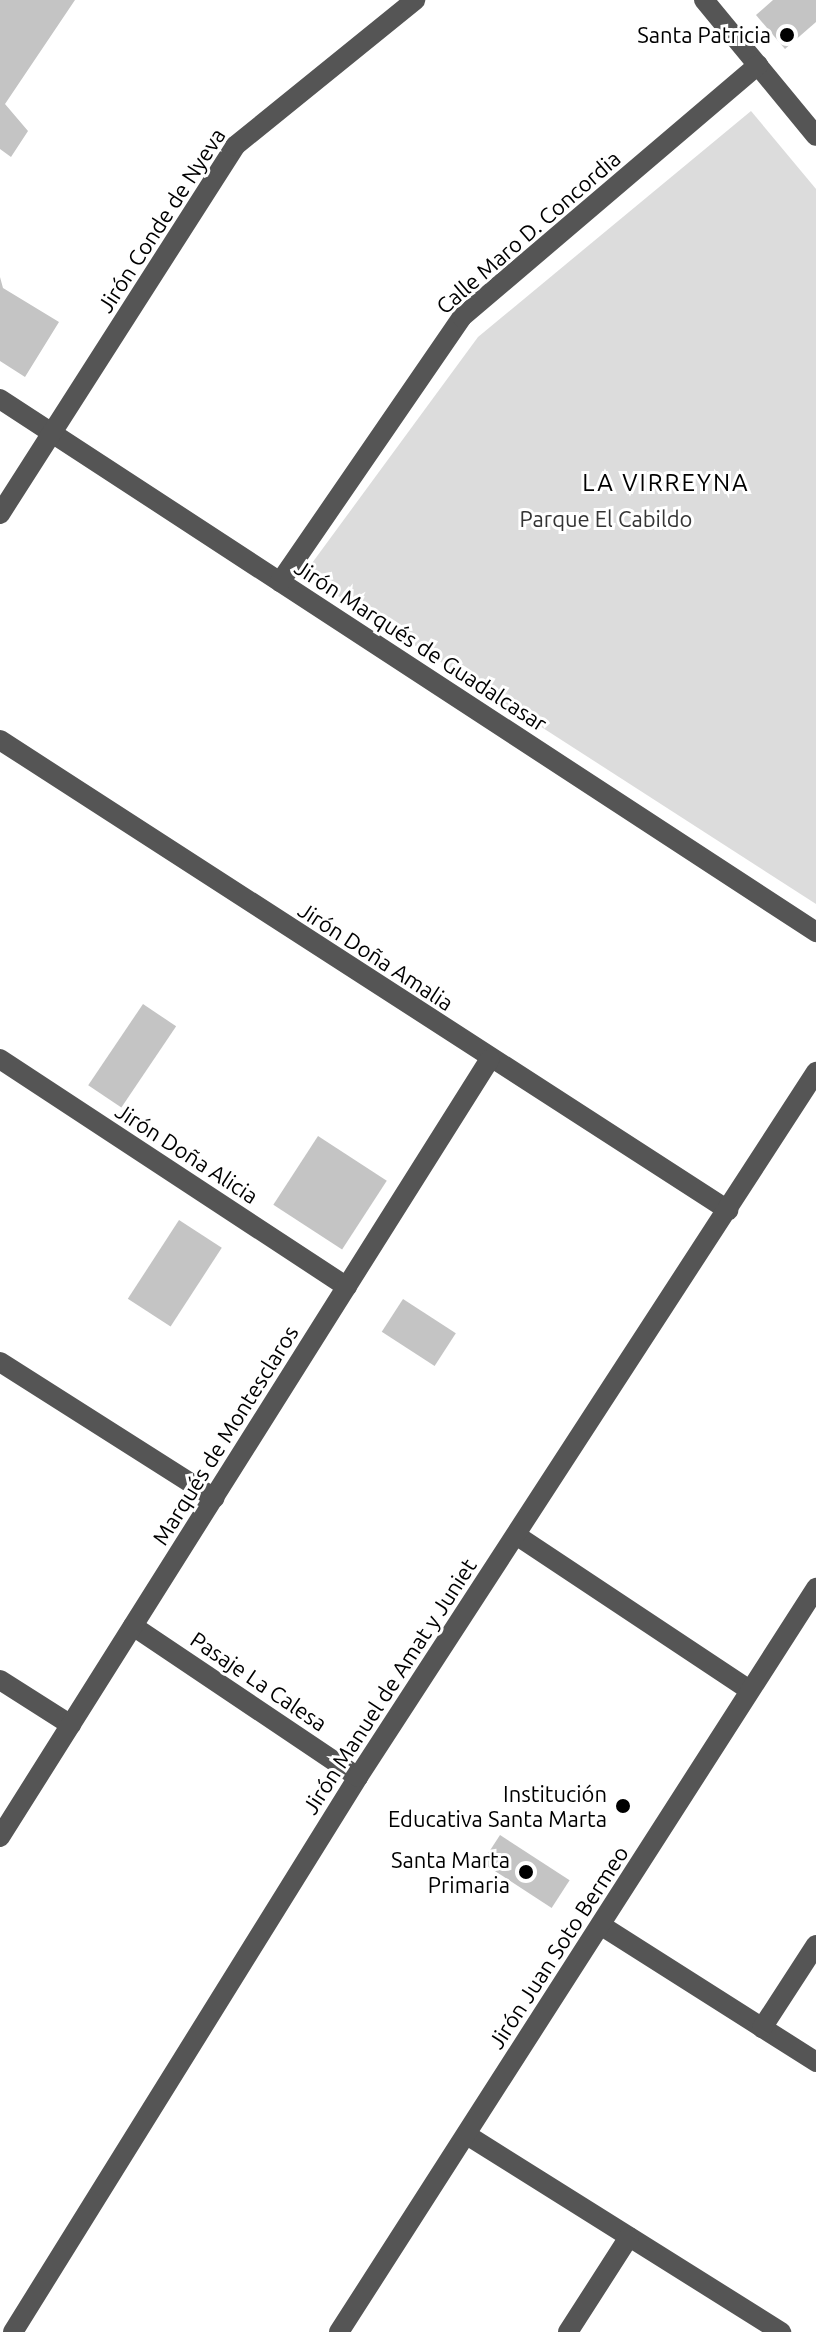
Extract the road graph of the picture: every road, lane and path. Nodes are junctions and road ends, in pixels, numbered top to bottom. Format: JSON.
{"nodes":[{"id":1,"x":415,"y":0,"type":"edge"},
{"id":2,"x":704,"y":0,"type":"edge"},
{"id":3,"x":758,"y":65,"type":"junction"},
{"id":4,"x":816,"y":136,"type":"edge"},
{"id":5,"x":0,"y":399,"type":"edge"},
{"id":6,"x":53,"y":433,"type":"junction"},
{"id":7,"x":0,"y":514,"type":"edge"},
{"id":8,"x":280,"y":582,"type":"junction"},
{"id":9,"x":0,"y":740,"type":"edge"},
{"id":10,"x":816,"y":932,"type":"edge"},
{"id":11,"x":0,"y":1059,"type":"edge"},
{"id":12,"x":490,"y":1059,"type":"junction"},
{"id":13,"x":816,"y":1072,"type":"edge"},
{"id":14,"x":728,"y":1210,"type":"junction"},
{"id":15,"x":347,"y":1287,"type":"junction"},
{"id":16,"x":0,"y":1362,"type":"edge"},
{"id":17,"x":214,"y":1498,"type":"junction"},
{"id":18,"x":516,"y":1535,"type":"junction"},
{"id":19,"x":816,"y":1588,"type":"edge"},
{"id":20,"x":133,"y":1626,"type":"junction"},
{"id":21,"x":0,"y":1680,"type":"edge"},
{"id":22,"x":749,"y":1690,"type":"junction"},
{"id":23,"x":71,"y":1725,"type":"junction"},
{"id":24,"x":358,"y":1777,"type":"junction"},
{"id":25,"x":0,"y":1837,"type":"edge"},
{"id":26,"x":602,"y":1926,"type":"junction"},
{"id":27,"x":816,"y":1945,"type":"edge"},
{"id":28,"x":762,"y":2028,"type":"junction"},
{"id":29,"x":816,"y":2062,"type":"edge"},
{"id":30,"x":467,"y":2135,"type":"junction"},
{"id":31,"x":629,"y":2237,"type":"junction"},
{"id":32,"x":13,"y":2332,"type":"edge"},
{"id":33,"x":339,"y":2332,"type":"edge"},
{"id":34,"x":568,"y":2332,"type":"edge"},
{"id":35,"x":781,"y":2332,"type":"edge"}],
"edges":[{"from":1,"to":6,"type":"street","name":"Jirón Conde de Nyeva"},
{"from":2,"to":3,"type":"street"},
{"from":3,"to":4,"type":"street"},
{"from":3,"to":8,"type":"street","name":"Calle Maro D. Concordia"},
{"from":5,"to":6,"type":"street","name":"Jirón Marqués de Guadalcasar"},
{"from":6,"to":7,"type":"street","name":"Jirón Conde de Nyeva"},
{"from":6,"to":8,"type":"street","name":"Jirón Marqués de Guadalcasar"},
{"from":8,"to":10,"type":"street","name":"Jirón Marqués de Guadalcasar"},
{"from":9,"to":12,"type":"street","name":"Jirón Doña Amalia"},
{"from":11,"to":15,"type":"street","name":"Jirón Doña Alicia"},
{"from":12,"to":14,"type":"street","name":"Jirón Doña Amalia"},
{"from":12,"to":15,"type":"street","name":"Marqués de Montesclaros"},
{"from":13,"to":14,"type":"street","name":"Jirón Manuel de Amat y Juniet"},
{"from":14,"to":18,"type":"street","name":"Jirón Manuel de Amat y Juniet"},
{"from":15,"to":17,"type":"street","name":"Marqués de Montesclaros"},
{"from":16,"to":17,"type":"street"},
{"from":17,"to":20,"type":"street","name":"Marqués de Montesclaros"},
{"from":18,"to":22,"type":"street"},
{"from":18,"to":24,"type":"street","name":"Jirón Manuel de Amat y Juniet"},
{"from":19,"to":22,"type":"street","name":"Jirón Juan Soto Bermeo"},
{"from":20,"to":23,"type":"street","name":"Marqués de Montesclaros"},
{"from":20,"to":24,"type":"street","name":"Pasaje La Calesa"},
{"from":21,"to":23,"type":"street"},
{"from":22,"to":26,"type":"street","name":"Jirón Juan Soto Bermeo"},
{"from":23,"to":25,"type":"street","name":"Marqués de Montesclaros"},
{"from":24,"to":32,"type":"street","name":"Jirón Manuel de Amat y Juniet"},
{"from":26,"to":28,"type":"street"},
{"from":26,"to":30,"type":"street","name":"Jirón Juan Soto Bermeo"},
{"from":27,"to":28,"type":"street"},
{"from":28,"to":29,"type":"street"},
{"from":30,"to":31,"type":"street"},
{"from":30,"to":33,"type":"street","name":"Jirón Juan Soto Bermeo"},
{"from":31,"to":34,"type":"street"},
{"from":31,"to":35,"type":"street"}]}
